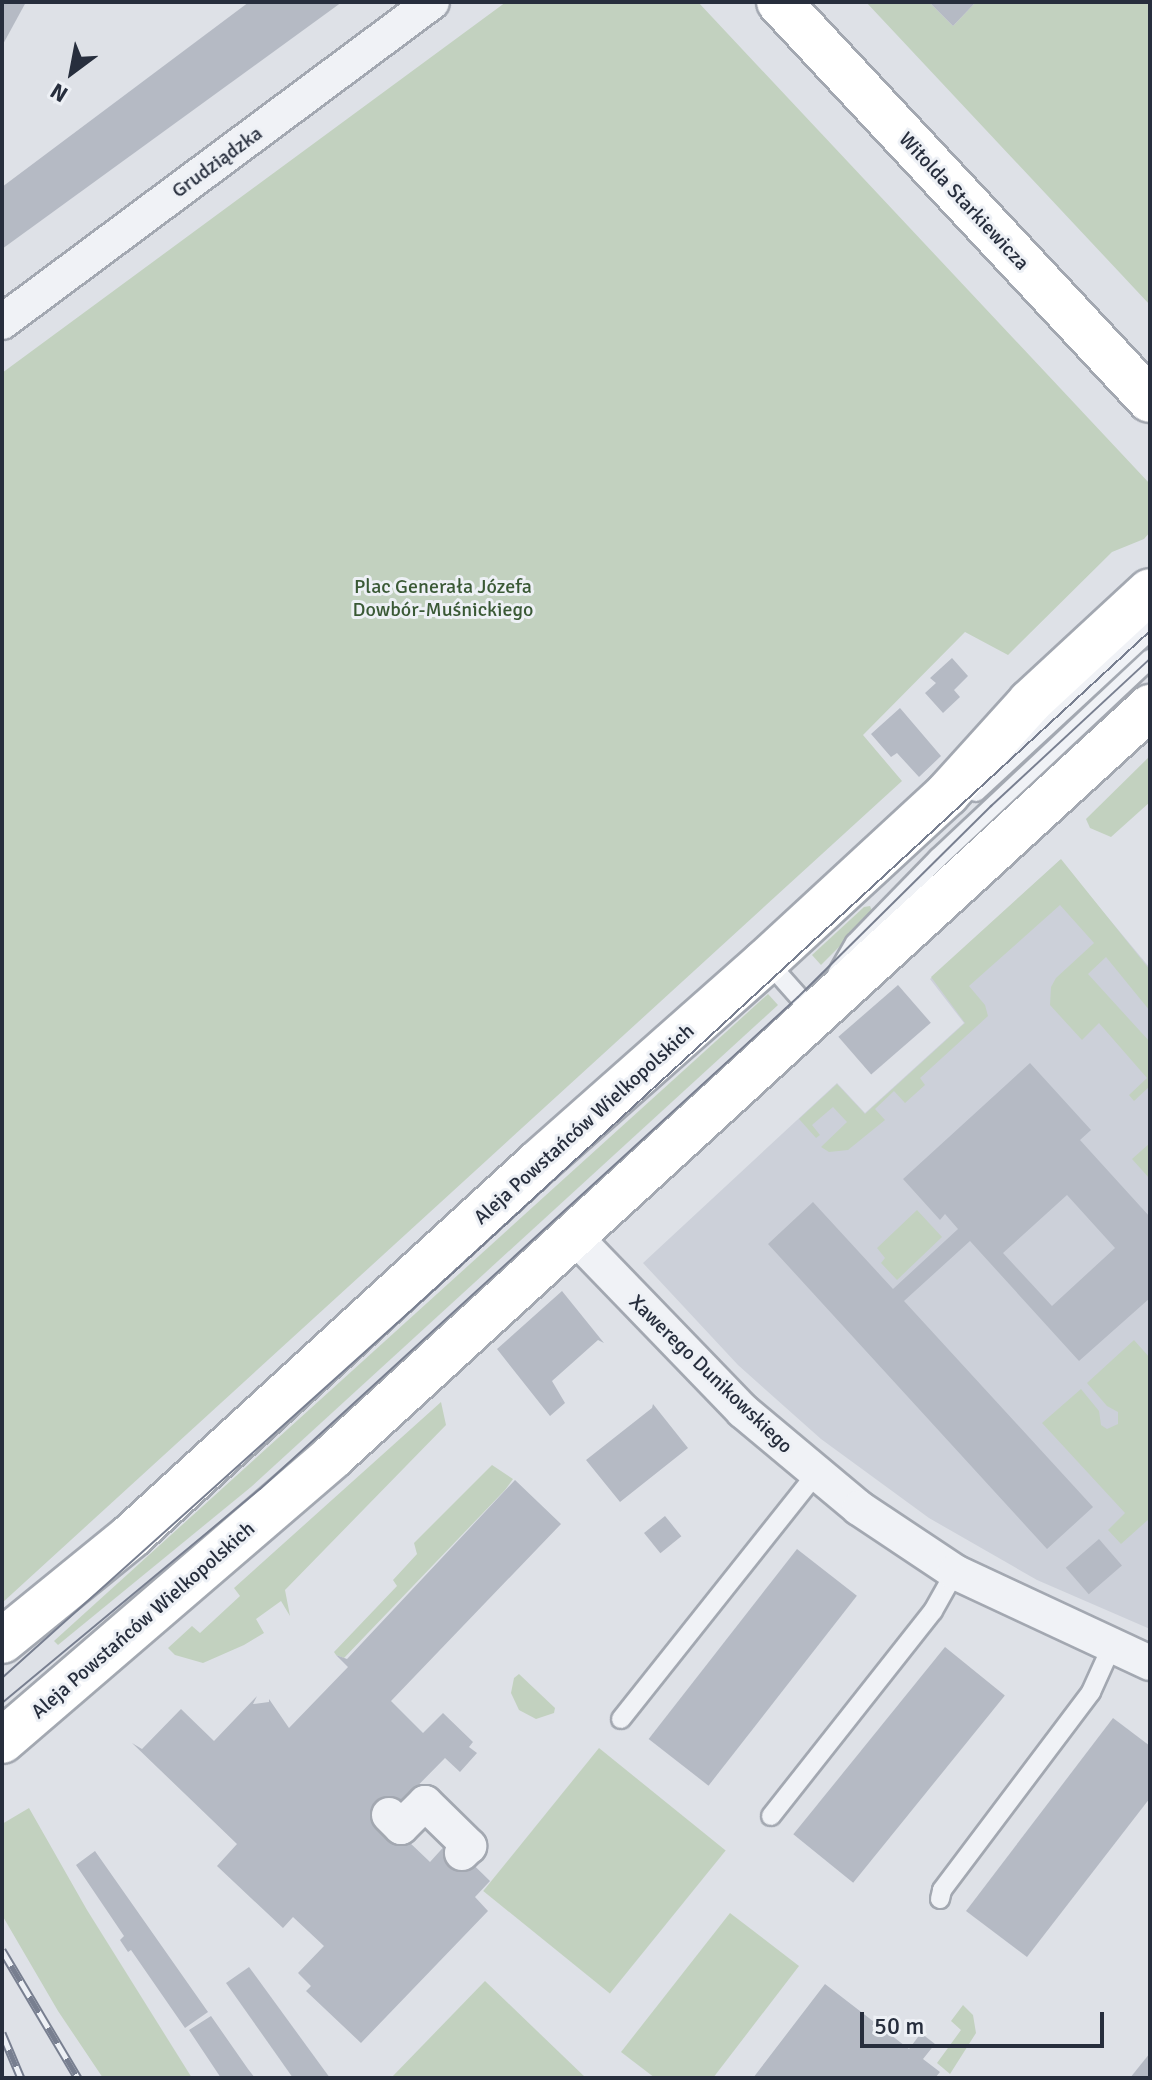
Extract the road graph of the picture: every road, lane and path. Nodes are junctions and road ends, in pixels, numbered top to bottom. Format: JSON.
{"nodes":[{"id":1,"x":432,"y":2,"type":"edge"},
{"id":2,"x":779,"y":2,"type":"edge"},
{"id":3,"x":2,"y":322,"type":"edge"},
{"id":4,"x":1150,"y":400,"type":"edge"},
{"id":5,"x":1150,"y":591,"type":"edge"},
{"id":6,"x":1150,"y":631,"type":"edge"},
{"id":7,"x":1150,"y":659,"type":"edge"},
{"id":8,"x":1150,"y":707,"type":"edge"},
{"id":9,"x":765,"y":962,"type":"junction"},
{"id":10,"x":814,"y":1014,"type":"junction"},
{"id":11,"x":574,"y":1236,"type":"junction"},
{"id":12,"x":816,"y":1474,"type":"junction"},
{"id":13,"x":955,"y":1572,"type":"junction"},
{"id":14,"x":2,"y":1641,"type":"edge"},
{"id":15,"x":1111,"y":1648,"type":"junction"},
{"id":16,"x":1150,"y":1663,"type":"edge"},
{"id":17,"x":621,"y":1719,"type":"dead end"},
{"id":18,"x":7,"y":1737,"type":"edge"},
{"id":19,"x":389,"y":1815,"type":"dead end"},
{"id":20,"x":771,"y":1816,"type":"dead end"},
{"id":21,"x":465,"y":1832,"type":"dead end"},
{"id":22,"x":940,"y":1899,"type":"dead end"}],
"edges":[{"from":1,"to":3,"type":"street","name":"Grudziądzka"},
{"from":2,"to":4,"type":"street","name":"Witolda Starkiewicza"},
{"from":5,"to":9,"type":"street","name":"Aleja Powstańców Wielkopolskich"},
{"from":6,"to":9,"type":"lane"},
{"from":7,"to":10,"type":"lane"},
{"from":8,"to":10,"type":"street"},
{"from":9,"to":10,"type":"lane"},
{"from":9,"to":14,"type":"street","name":"Aleja Powstańców Wielkopolskich"},
{"from":10,"to":11,"type":"street","name":"Aleja Powstańców Wielkopolskich"},
{"from":11,"to":12,"type":"street","name":"Xawerego Dunikowskiego"},
{"from":11,"to":18,"type":"street","name":"Aleja Powstańców Wielkopolskich"},
{"from":12,"to":13,"type":"street","name":"Xawerego Dunikowskiego"},
{"from":12,"to":17,"type":"lane"},
{"from":13,"to":15,"type":"street","name":"Xawerego Dunikowskiego"},
{"from":13,"to":20,"type":"lane"},
{"from":15,"to":16,"type":"street","name":"Xawerego Dunikowskiego"},
{"from":15,"to":22,"type":"lane"},
{"from":19,"to":21,"type":"street"}]}
